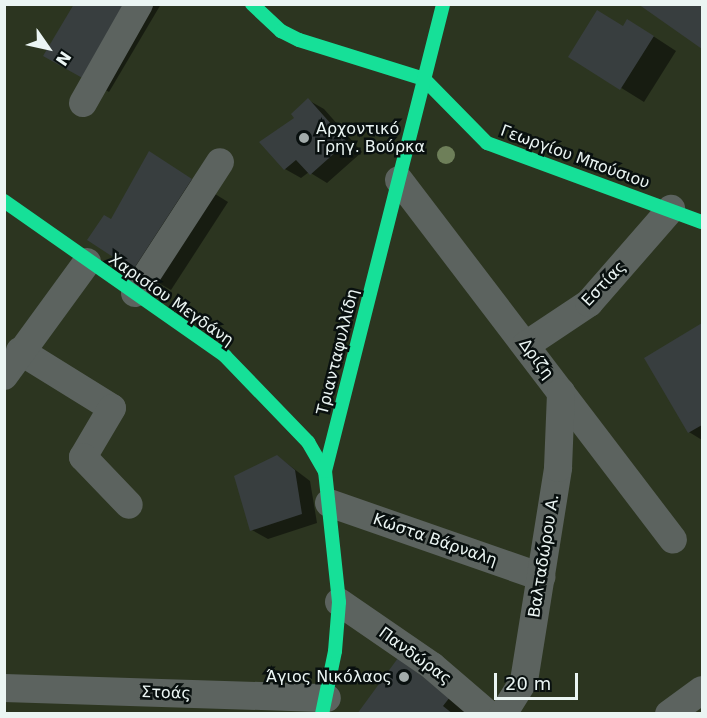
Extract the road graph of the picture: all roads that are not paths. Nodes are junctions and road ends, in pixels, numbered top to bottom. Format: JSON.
{"nodes":[{"id":1,"x":139,"y":4,"type":"edge"},
{"id":2,"x":252,"y":4,"type":"edge"},
{"id":3,"x":443,"y":4,"type":"edge"},
{"id":4,"x":424,"y":79,"type":"junction"},
{"id":5,"x":83,"y":103,"type":"dead end"},
{"id":6,"x":451,"y":124,"type":"dead end"},
{"id":7,"x":467,"y":126,"type":"junction"},
{"id":8,"x":424,"y":131,"type":"dead end"},
{"id":9,"x":407,"y":145,"type":"junction"},
{"id":10,"x":220,"y":162,"type":"dead end"},
{"id":11,"x":399,"y":180,"type":"junction"},
{"id":12,"x":4,"y":201,"type":"edge"},
{"id":13,"x":671,"y":209,"type":"junction"},
{"id":14,"x":702,"y":222,"type":"edge"},
{"id":15,"x":87,"y":262,"type":"junction"},
{"id":16,"x":135,"y":293,"type":"junction"},
{"id":17,"x":526,"y":345,"type":"junction"},
{"id":18,"x":20,"y":351,"type":"junction"},
{"id":19,"x":4,"y":376,"type":"edge"},
{"id":20,"x":561,"y":392,"type":"junction"},
{"id":21,"x":325,"y":471,"type":"junction"},
{"id":22,"x":329,"y":503,"type":"junction"},
{"id":23,"x":129,"y":505,"type":"dead end"},
{"id":24,"x":673,"y":540,"type":"dead end"},
{"id":25,"x":541,"y":577,"type":"junction"},
{"id":26,"x":339,"y":602,"type":"junction"},
{"id":27,"x":4,"y":688,"type":"edge"},
{"id":28,"x":702,"y":690,"type":"edge"},
{"id":29,"x":126,"y":703,"type":"edge"},
{"id":30,"x":325,"y":706,"type":"edge"},
{"id":31,"x":488,"y":714,"type":"edge"},
{"id":32,"x":503,"y":714,"type":"edge"},
{"id":33,"x":669,"y":714,"type":"edge"}],
"edges":[{"from":1,"to":5,"type":"street"},
{"from":2,"to":4,"type":"street"},
{"from":3,"to":4,"type":"street","name":"Τριανταφυλλίδη"},
{"from":4,"to":7,"type":"street","name":"Γεωργίου Μπούσιου"},
{"from":4,"to":9,"type":"street","name":"Τριανταφυλλίδη"},
{"from":6,"to":7,"type":"street"},
{"from":7,"to":13,"type":"street","name":"Γεωργίου Μπούσιου"},
{"from":8,"to":9,"type":"street"},
{"from":9,"to":11,"type":"street","name":"Τριανταφυλλίδη"},
{"from":10,"to":16,"type":"street"},
{"from":11,"to":17,"type":"street","name":"Δρίζη"},
{"from":11,"to":21,"type":"street","name":"Τριανταφυλλίδη"},
{"from":12,"to":15,"type":"street","name":"Χαρισίου Μεγδάνη"},
{"from":13,"to":14,"type":"street","name":"Γεωργίου Μπούσιου"},
{"from":13,"to":17,"type":"street","name":"Εστίας"},
{"from":15,"to":16,"type":"street","name":"Χαρισίου Μεγδάνη"},
{"from":15,"to":18,"type":"street"},
{"from":16,"to":21,"type":"street","name":"Χαρισίου Μεγδάνη"},
{"from":17,"to":20,"type":"street","name":"Δρίζη"},
{"from":18,"to":19,"type":"street"},
{"from":18,"to":23,"type":"street"},
{"from":20,"to":24,"type":"street","name":"Δρίζη"},
{"from":20,"to":25,"type":"street","name":"Βαλταδώρου Α."},
{"from":21,"to":22,"type":"street","name":"Τριανταφυλλίδη"},
{"from":22,"to":25,"type":"street","name":"Κώστα Βάρναλη"},
{"from":22,"to":26,"type":"street","name":"Τριανταφυλλίδη"},
{"from":25,"to":32,"type":"street","name":"Βαλταδώρου Α."},
{"from":26,"to":30,"type":"street","name":"Τριανταφυλλίδη"},
{"from":26,"to":31,"type":"street","name":"Πανδώρας"},
{"from":27,"to":29,"type":"street","name":"Στοάς"},
{"from":28,"to":33,"type":"street"},
{"from":29,"to":30,"type":"street","name":"Στοάς"}]}
